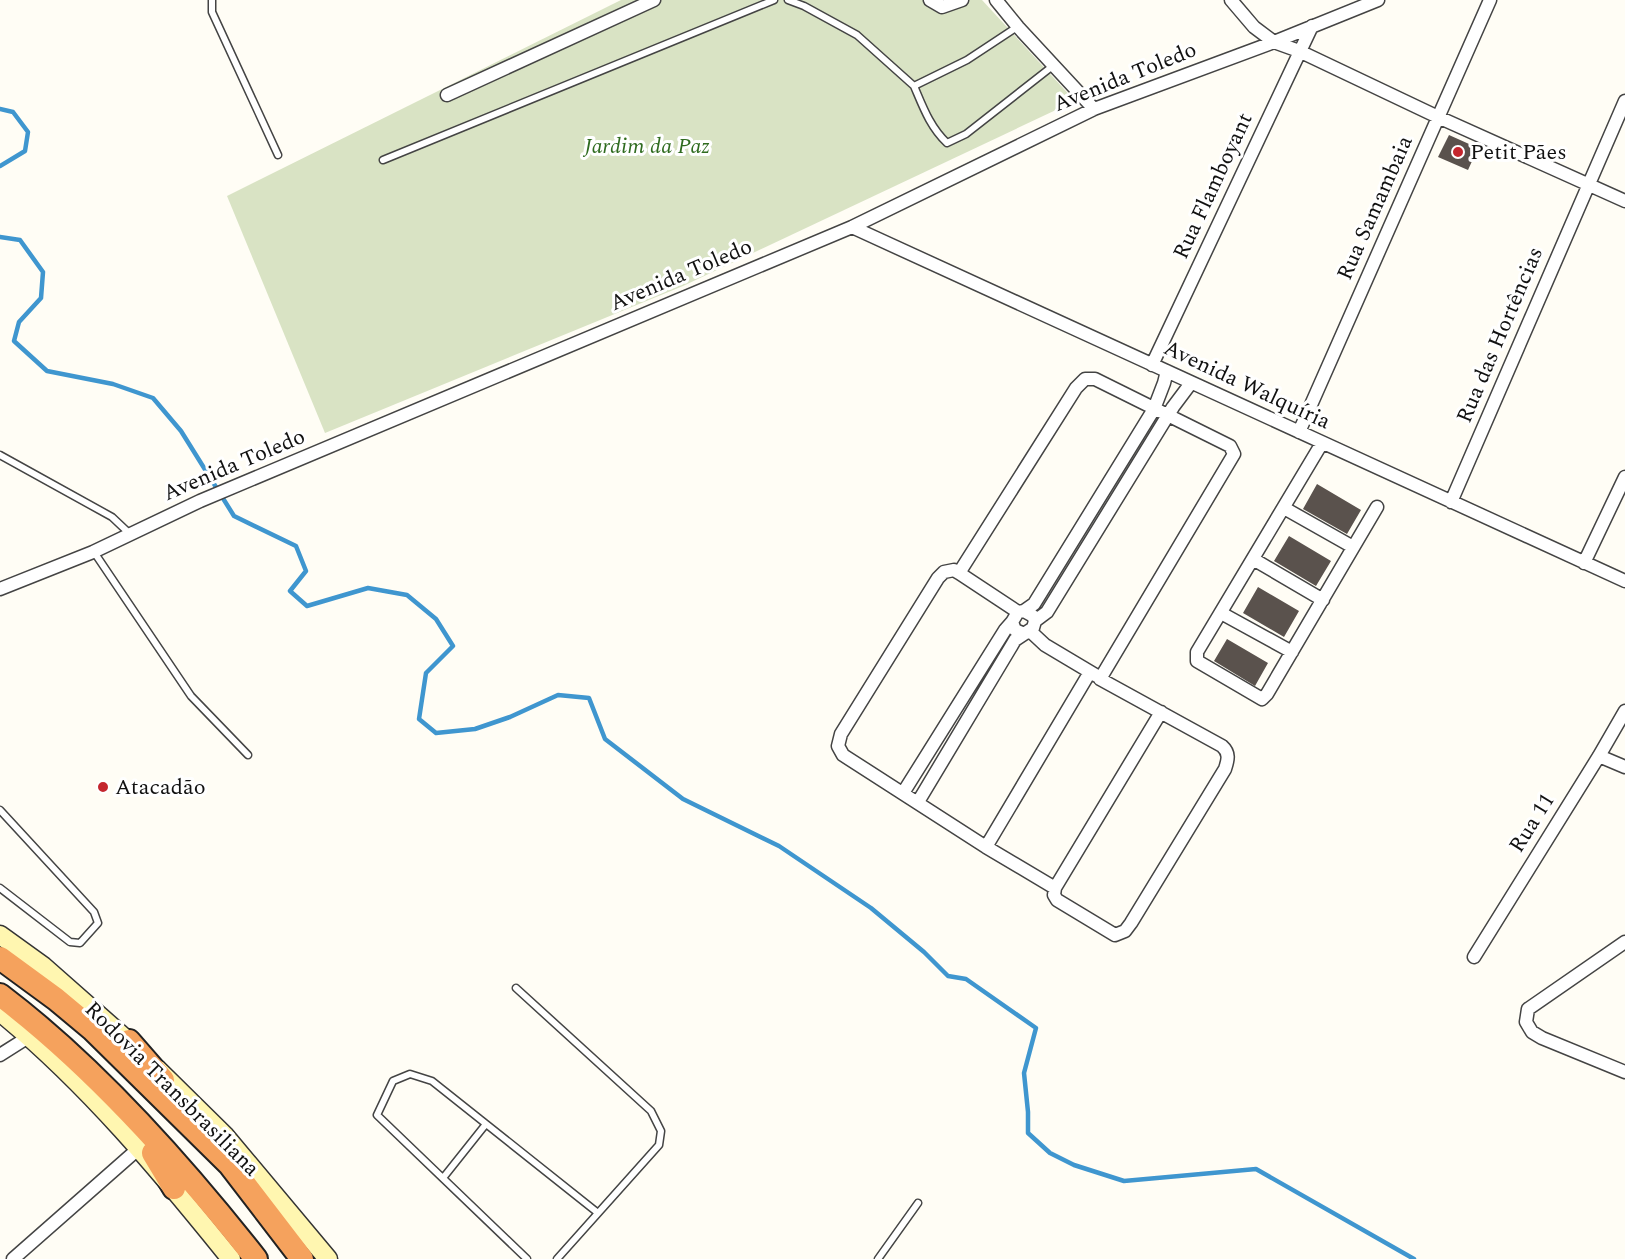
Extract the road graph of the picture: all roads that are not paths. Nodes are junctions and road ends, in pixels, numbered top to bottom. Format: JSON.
{"nodes":[{"id":1,"x":212,"y":0,"type":"edge"},
{"id":2,"x":654,"y":0,"type":"edge"},
{"id":3,"x":774,"y":0,"type":"edge"},
{"id":4,"x":788,"y":0,"type":"edge"},
{"id":5,"x":930,"y":0,"type":"edge"},
{"id":6,"x":962,"y":0,"type":"edge"},
{"id":7,"x":996,"y":0,"type":"edge"},
{"id":8,"x":1231,"y":0,"type":"edge"},
{"id":9,"x":1378,"y":0,"type":"edge"},
{"id":10,"x":1490,"y":0,"type":"edge"},
{"id":11,"x":1312,"y":26,"type":"junction"},
{"id":12,"x":1018,"y":27,"type":"junction"},
{"id":13,"x":1274,"y":42,"type":"junction"},
{"id":14,"x":1299,"y":51,"type":"junction"},
{"id":15,"x":1054,"y":65,"type":"junction"},
{"id":16,"x":914,"y":87,"type":"junction"},
{"id":17,"x":447,"y":95,"type":"dead end"},
{"id":18,"x":1625,"y":101,"type":"edge"},
{"id":19,"x":1094,"y":109,"type":"junction"},
{"id":20,"x":1438,"y":117,"type":"junction"},
{"id":21,"x":278,"y":155,"type":"dead end"},
{"id":22,"x":383,"y":160,"type":"dead end"},
{"id":23,"x":1588,"y":184,"type":"junction"},
{"id":24,"x":1625,"y":201,"type":"edge"},
{"id":25,"x":852,"y":227,"type":"junction"},
{"id":26,"x":1152,"y":365,"type":"junction"},
{"id":27,"x":1167,"y":371,"type":"junction"},
{"id":28,"x":1191,"y":383,"type":"junction"},
{"id":29,"x":1154,"y":409,"type":"junction"},
{"id":30,"x":1167,"y":416,"type":"junction"},
{"id":31,"x":1299,"y":432,"type":"junction"},
{"id":32,"x":1322,"y":443,"type":"junction"},
{"id":33,"x":0,"y":455,"type":"edge"},
{"id":34,"x":1625,"y":477,"type":"edge"},
{"id":35,"x":1451,"y":502,"type":"junction"},
{"id":36,"x":1377,"y":507,"type":"dead end"},
{"id":37,"x":1284,"y":508,"type":"junction"},
{"id":38,"x":130,"y":534,"type":"junction"},
{"id":39,"x":1353,"y":547,"type":"junction"},
{"id":40,"x":93,"y":552,"type":"junction"},
{"id":41,"x":1253,"y":559,"type":"junction"},
{"id":42,"x":1584,"y":563,"type":"junction"},
{"id":43,"x":959,"y":573,"type":"junction"},
{"id":44,"x":1625,"y":580,"type":"edge"},
{"id":45,"x":0,"y":589,"type":"edge"},
{"id":46,"x":1323,"y":600,"type":"junction"},
{"id":47,"x":1221,"y":613,"type":"junction"},
{"id":48,"x":1018,"y":615,"type":"junction"},
{"id":49,"x":1029,"y":628,"type":"junction"},
{"id":50,"x":1292,"y":652,"type":"junction"},
{"id":51,"x":1095,"y":675,"type":"junction"},
{"id":52,"x":1625,"y":711,"type":"edge"},
{"id":53,"x":1161,"y":712,"type":"junction"},
{"id":54,"x":248,"y":755,"type":"dead end"},
{"id":55,"x":1599,"y":756,"type":"junction"},
{"id":56,"x":1625,"y":767,"type":"edge"},
{"id":57,"x":903,"y":793,"type":"junction"},
{"id":58,"x":918,"y":802,"type":"junction"},
{"id":59,"x":0,"y":810,"type":"edge"},
{"id":60,"x":986,"y":847,"type":"junction"},
{"id":61,"x":0,"y":888,"type":"edge"},
{"id":62,"x":1055,"y":888,"type":"junction"},
{"id":63,"x":0,"y":934,"type":"edge"},
{"id":64,"x":1625,"y":942,"type":"edge"},
{"id":65,"x":1474,"y":957,"type":"dead end"},
{"id":66,"x":0,"y":958,"type":"edge"},
{"id":67,"x":516,"y":988,"type":"dead end"},
{"id":68,"x":0,"y":995,"type":"edge"},
{"id":69,"x":0,"y":1012,"type":"edge"},
{"id":70,"x":29,"y":1026,"type":"junction"},
{"id":71,"x":129,"y":1041,"type":"junction"},
{"id":72,"x":0,"y":1055,"type":"edge"},
{"id":73,"x":1625,"y":1072,"type":"edge"},
{"id":74,"x":486,"y":1124,"type":"junction"},
{"id":75,"x":138,"y":1149,"type":"junction"},
{"id":76,"x":230,"y":1165,"type":"junction"},
{"id":77,"x":443,"y":1178,"type":"junction"},
{"id":78,"x":174,"y":1188,"type":"junction"},
{"id":79,"x":918,"y":1203,"type":"dead end"},
{"id":80,"x":598,"y":1213,"type":"junction"},
{"id":81,"x":12,"y":1259,"type":"edge"},
{"id":82,"x":231,"y":1259,"type":"edge"},
{"id":83,"x":256,"y":1259,"type":"edge"},
{"id":84,"x":302,"y":1259,"type":"edge"},
{"id":85,"x":328,"y":1259,"type":"edge"},
{"id":86,"x":527,"y":1259,"type":"edge"},
{"id":87,"x":557,"y":1259,"type":"edge"},
{"id":88,"x":878,"y":1259,"type":"edge"}],
"edges":[{"from":1,"to":21,"type":"lane"},
{"from":2,"to":17,"type":"street"},
{"from":3,"to":22,"type":"lane"},
{"from":4,"to":16,"type":"lane"},
{"from":5,"to":6,"type":"street"},
{"from":7,"to":12,"type":"street"},
{"from":8,"to":13,"type":"street"},
{"from":9,"to":11,"type":"street","name":"Avenida Toledo"},
{"from":10,"to":20,"type":"street","name":"Rua Samambaia"},
{"from":11,"to":13,"type":"street","name":"Avenida Toledo"},
{"from":11,"to":14,"type":"street","name":"Rua Flamboyant"},
{"from":12,"to":15,"type":"street"},
{"from":12,"to":16,"type":"lane"},
{"from":13,"to":14,"type":"street"},
{"from":13,"to":19,"type":"street","name":"Avenida Toledo"},
{"from":14,"to":20,"type":"street"},
{"from":14,"to":26,"type":"street","name":"Rua Flamboyant"},
{"from":15,"to":16,"type":"lane"},
{"from":15,"to":19,"type":"street"},
{"from":18,"to":23,"type":"street","name":"Rua das Hortências"},
{"from":19,"to":25,"type":"street","name":"Avenida Toledo"},
{"from":20,"to":23,"type":"street"},
{"from":20,"to":31,"type":"street","name":"Rua Samambaia"},
{"from":23,"to":24,"type":"street"},
{"from":23,"to":35,"type":"street","name":"Rua das Hortências"},
{"from":25,"to":26,"type":"street","name":"Avenida Walquíria"},
{"from":25,"to":38,"type":"street","name":"Avenida Toledo"},
{"from":26,"to":27,"type":"street","name":"Avenida Walquíria"},
{"from":27,"to":28,"type":"street","name":"Avenida Walquíria"},
{"from":27,"to":29,"type":"street"},
{"from":28,"to":30,"type":"street"},
{"from":28,"to":31,"type":"street","name":"Avenida Walquíria"},
{"from":29,"to":30,"type":"street"},
{"from":29,"to":43,"type":"street"},
{"from":29,"to":48,"type":"street"},
{"from":30,"to":49,"type":"street"},
{"from":30,"to":51,"type":"street"},
{"from":31,"to":32,"type":"street","name":"Avenida Walquíria"},
{"from":32,"to":35,"type":"street","name":"Avenida Walquíria"},
{"from":32,"to":37,"type":"street"},
{"from":33,"to":38,"type":"lane"},
{"from":34,"to":42,"type":"street"},
{"from":35,"to":42,"type":"street","name":"Avenida Walquíria"},
{"from":36,"to":39,"type":"street"},
{"from":37,"to":39,"type":"street"},
{"from":37,"to":41,"type":"street"},
{"from":38,"to":40,"type":"street","name":"Avenida Toledo"},
{"from":39,"to":46,"type":"street"},
{"from":40,"to":45,"type":"street","name":"Avenida Toledo"},
{"from":40,"to":54,"type":"lane"},
{"from":41,"to":46,"type":"street"},
{"from":41,"to":47,"type":"street"},
{"from":42,"to":44,"type":"street","name":"Avenida Walquíria"},
{"from":43,"to":48,"type":"street"},
{"from":43,"to":57,"type":"street"},
{"from":46,"to":50,"type":"street"},
{"from":47,"to":50,"type":"street"},
{"from":47,"to":50,"type":"street"},
{"from":48,"to":49,"type":"street"},
{"from":48,"to":49,"type":"street"},
{"from":48,"to":57,"type":"street"},
{"from":49,"to":51,"type":"street"},
{"from":49,"to":58,"type":"street"},
{"from":51,"to":53,"type":"street"},
{"from":51,"to":60,"type":"street"},
{"from":52,"to":55,"type":"street","name":"Rua 11"},
{"from":53,"to":62,"type":"street"},
{"from":53,"to":62,"type":"street"},
{"from":55,"to":56,"type":"street"},
{"from":55,"to":65,"type":"street","name":"Rua 11"},
{"from":57,"to":58,"type":"street"},
{"from":58,"to":60,"type":"street"},
{"from":59,"to":61,"type":"lane"},
{"from":60,"to":62,"type":"street"},
{"from":63,"to":71,"type":"main road","name":"Rodovia Transbrasiliana"},
{"from":64,"to":73,"type":"street"},
{"from":66,"to":76,"type":"highway","name":"Rodovia Transbrasiliana"},
{"from":67,"to":80,"type":"lane"},
{"from":68,"to":70,"type":"highway","name":"Rodovia Transbrasiliana"},
{"from":69,"to":70,"type":"main road","name":"Rodovia Transbrasiliana"},
{"from":70,"to":72,"type":"street"},
{"from":70,"to":75,"type":"main road","name":"Rodovia Transbrasiliana"},
{"from":70,"to":78,"type":"highway"},
{"from":70,"to":83,"type":"highway","name":"Rodovia Transbrasiliana"},
{"from":71,"to":76,"type":"highway"},
{"from":71,"to":85,"type":"main road","name":"Rodovia Transbrasiliana"},
{"from":74,"to":77,"type":"lane"},
{"from":74,"to":77,"type":"lane"},
{"from":74,"to":80,"type":"lane"},
{"from":75,"to":78,"type":"main road","name":"Rodovia Transbrasiliana"},
{"from":75,"to":81,"type":"street"},
{"from":76,"to":84,"type":"highway","name":"Rodovia Transbrasiliana"},
{"from":77,"to":86,"type":"lane"},
{"from":78,"to":82,"type":"main road","name":"Rodovia Transbrasiliana"},
{"from":79,"to":88,"type":"lane"},
{"from":80,"to":87,"type":"lane"}]}
